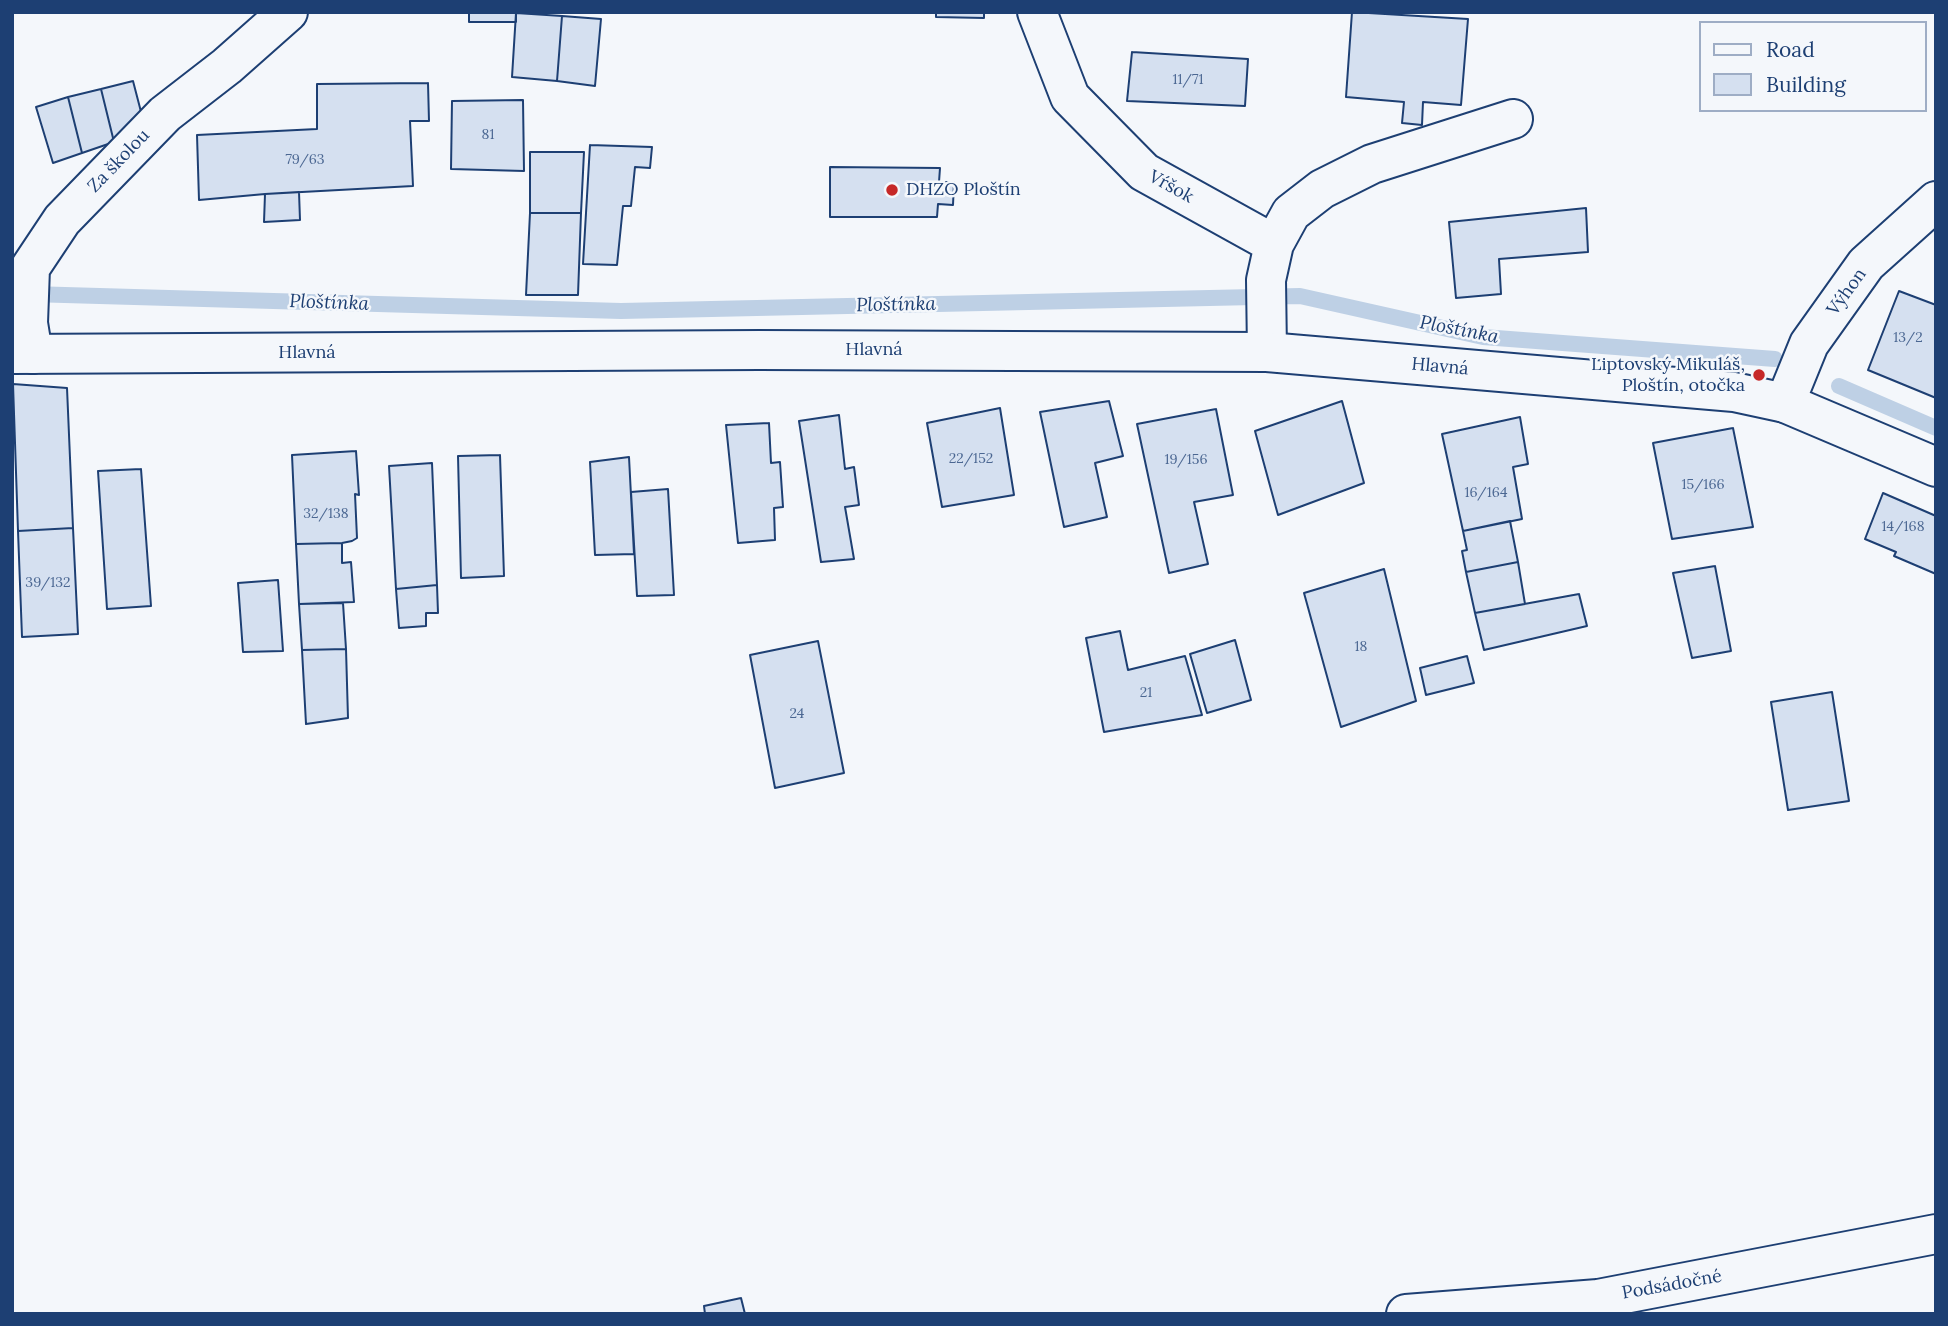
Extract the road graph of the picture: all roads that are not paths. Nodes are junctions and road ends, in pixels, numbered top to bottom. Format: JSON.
{"nodes":[{"id":1,"x":288,"y":12,"type":"edge"},
{"id":2,"x":1037,"y":12,"type":"edge"},
{"id":3,"x":1513,"y":119,"type":"dead end"},
{"id":4,"x":1936,"y":201,"type":"edge"},
{"id":5,"x":27,"y":259,"type":"edge"},
{"id":6,"x":1270,"y":262,"type":"junction"},
{"id":7,"x":1268,"y":339,"type":"junction"},
{"id":8,"x":25,"y":344,"type":"edge"},
{"id":9,"x":1785,"y":403,"type":"junction"},
{"id":10,"x":1936,"y":467,"type":"edge"},
{"id":11,"x":1936,"y":1234,"type":"edge"},
{"id":12,"x":1406,"y":1314,"type":"edge"}],
"edges":[{"from":1,"to":5,"type":"street","name":"Za školou"},
{"from":2,"to":6,"type":"street","name":"Vŕšok"},
{"from":3,"to":6,"type":"street"},
{"from":4,"to":9,"type":"street","name":"Výhon"},
{"from":5,"to":8,"type":"street","name":"Za školou"},
{"from":6,"to":7,"type":"street"},
{"from":7,"to":8,"type":"street","name":"Hlavná"},
{"from":7,"to":9,"type":"street","name":"Hlavná"},
{"from":9,"to":10,"type":"street","name":"Hlavná"},
{"from":11,"to":12,"type":"street","name":"Podsádočné"}]}
